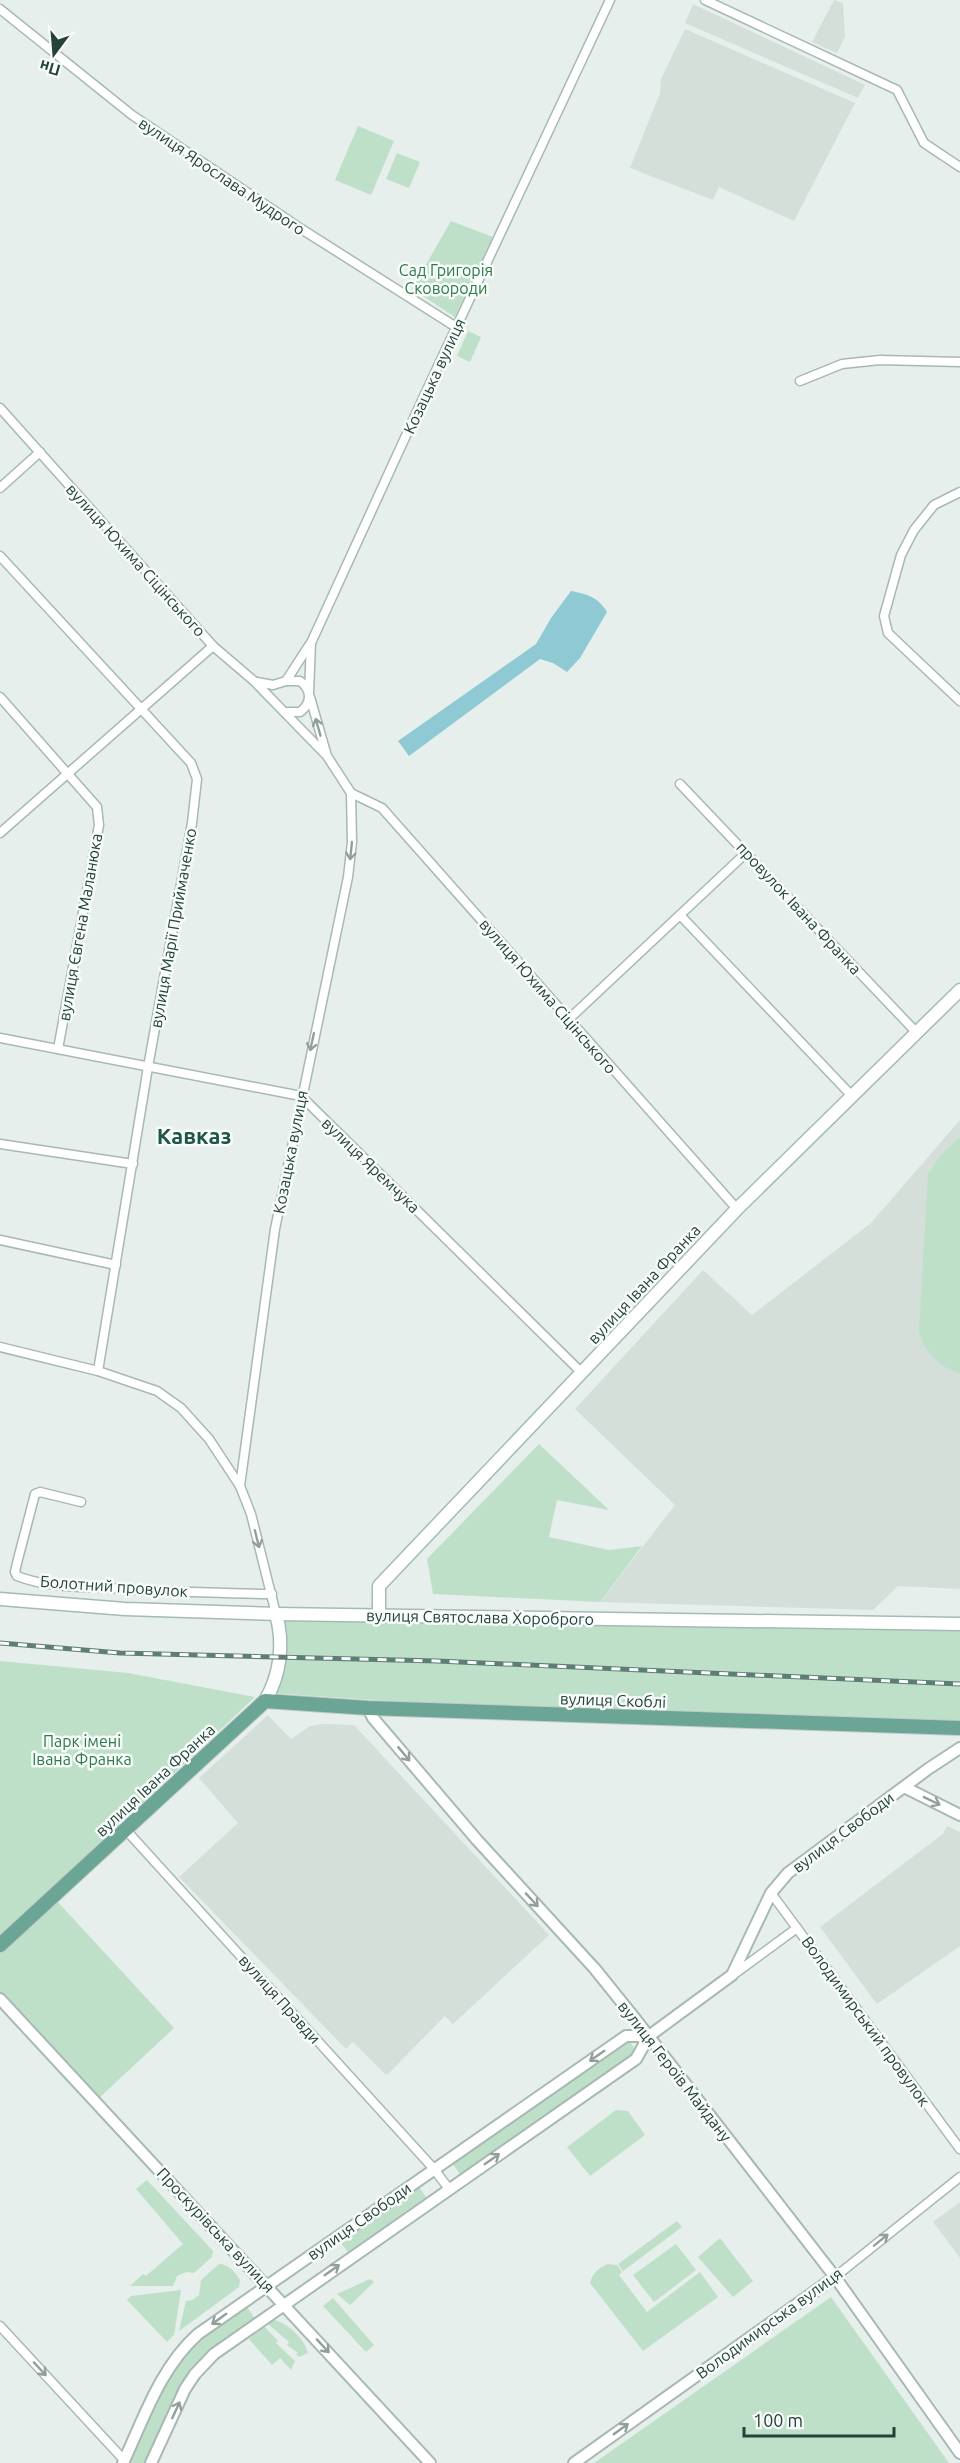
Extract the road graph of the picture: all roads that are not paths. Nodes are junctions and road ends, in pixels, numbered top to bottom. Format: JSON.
{"nodes":[{"id":1,"x":610,"y":0,"type":"edge"},
{"id":2,"x":705,"y":0,"type":"edge"},
{"id":3,"x":0,"y":9,"type":"edge"},
{"id":4,"x":960,"y":167,"type":"edge"},
{"id":5,"x":456,"y":327,"type":"junction"},
{"id":6,"x":960,"y":362,"type":"edge"},
{"id":7,"x":800,"y":381,"type":"dead end"},
{"id":8,"x":0,"y":408,"type":"edge"},
{"id":9,"x":40,"y":452,"type":"junction"},
{"id":10,"x":0,"y":488,"type":"edge"},
{"id":11,"x":960,"y":492,"type":"edge"},
{"id":12,"x":0,"y":556,"type":"edge"},
{"id":13,"x":311,"y":643,"type":"junction"},
{"id":14,"x":213,"y":646,"type":"junction"},
{"id":15,"x":254,"y":681,"type":"junction"},
{"id":16,"x":284,"y":682,"type":"junction"},
{"id":17,"x":309,"y":694,"type":"junction"},
{"id":18,"x":0,"y":697,"type":"edge"},
{"id":19,"x":960,"y":701,"type":"edge"},
{"id":20,"x":141,"y":709,"type":"junction"},
{"id":21,"x":282,"y":709,"type":"junction"},
{"id":22,"x":327,"y":756,"type":"junction"},
{"id":23,"x":67,"y":774,"type":"junction"},
{"id":24,"x":680,"y":784,"type":"dead end"},
{"id":25,"x":351,"y":793,"type":"junction"},
{"id":26,"x":0,"y":833,"type":"edge"},
{"id":27,"x":746,"y":853,"type":"junction"},
{"id":28,"x":680,"y":915,"type":"junction"},
{"id":29,"x":960,"y":990,"type":"edge"},
{"id":30,"x":569,"y":1019,"type":"junction"},
{"id":31,"x":917,"y":1033,"type":"junction"},
{"id":32,"x":0,"y":1038,"type":"edge"},
{"id":33,"x":58,"y":1049,"type":"junction"},
{"id":34,"x":148,"y":1067,"type":"junction"},
{"id":35,"x":301,"y":1096,"type":"junction"},
{"id":36,"x":852,"y":1096,"type":"junction"},
{"id":37,"x":0,"y":1144,"type":"edge"},
{"id":38,"x":133,"y":1164,"type":"junction"},
{"id":39,"x":737,"y":1209,"type":"junction"},
{"id":40,"x":0,"y":1240,"type":"edge"},
{"id":41,"x":116,"y":1265,"type":"junction"},
{"id":42,"x":0,"y":1347,"type":"edge"},
{"id":43,"x":98,"y":1371,"type":"junction"},
{"id":44,"x":582,"y":1373,"type":"junction"},
{"id":45,"x":240,"y":1486,"type":"junction"},
{"id":46,"x":81,"y":1502,"type":"dead end"},
{"id":47,"x":272,"y":1594,"type":"junction"},
{"id":48,"x":0,"y":1599,"type":"edge"},
{"id":49,"x":276,"y":1614,"type":"junction"},
{"id":50,"x":379,"y":1615,"type":"junction"},
{"id":51,"x":960,"y":1624,"type":"edge"},
{"id":52,"x":265,"y":1701,"type":"junction"},
{"id":53,"x":368,"y":1708,"type":"junction"},
{"id":54,"x":960,"y":1728,"type":"edge"},
{"id":55,"x":960,"y":1748,"type":"edge"},
{"id":56,"x":904,"y":1787,"type":"junction"},
{"id":57,"x":960,"y":1815,"type":"edge"},
{"id":58,"x":126,"y":1830,"type":"junction"},
{"id":59,"x":771,"y":1893,"type":"junction"},
{"id":60,"x":797,"y":1928,"type":"junction"},
{"id":61,"x":0,"y":1945,"type":"edge"},
{"id":62,"x":732,"y":1975,"type":"junction"},
{"id":63,"x":0,"y":1999,"type":"edge"},
{"id":64,"x":649,"y":2036,"type":"junction"},
{"id":65,"x":960,"y":2149,"type":"edge"},
{"id":66,"x":434,"y":2169,"type":"junction"},
{"id":67,"x":960,"y":2177,"type":"edge"},
{"id":68,"x":448,"y":2189,"type":"junction"},
{"id":69,"x":835,"y":2277,"type":"junction"},
{"id":70,"x":267,"y":2285,"type":"junction"},
{"id":71,"x":284,"y":2303,"type":"junction"},
{"id":72,"x":0,"y":2326,"type":"edge"},
{"id":73,"x":960,"y":2453,"type":"edge"},
{"id":74,"x":124,"y":2461,"type":"edge"},
{"id":75,"x":151,"y":2463,"type":"edge"},
{"id":76,"x":430,"y":2463,"type":"edge"},
{"id":77,"x":573,"y":2463,"type":"edge"}],
"edges":[{"from":1,"to":5,"type":"street","name":"Козацька вулиця"},
{"from":2,"to":4,"type":"street"},
{"from":3,"to":5,"type":"street","name":"вулиця Ярослава Мудрого"},
{"from":5,"to":13,"type":"street","name":"Козацька вулиця"},
{"from":6,"to":7,"type":"street"},
{"from":8,"to":9,"type":"street","name":"вулиця Юхима Сіцінського"},
{"from":9,"to":10,"type":"street"},
{"from":9,"to":14,"type":"street","name":"вулиця Юхима Сіцінського"},
{"from":11,"to":19,"type":"street"},
{"from":12,"to":20,"type":"street","name":"вулиця Марії Приймаченко"},
{"from":13,"to":16,"type":"street"},
{"from":13,"to":17,"type":"street","name":"Козацька вулиця"},
{"from":14,"to":15,"type":"street","name":"вулиця Юхима Сіцінського"},
{"from":14,"to":20,"type":"street"},
{"from":15,"to":16,"type":"street"},
{"from":15,"to":21,"type":"street","name":"вулиця Юхима Сіцінського"},
{"from":16,"to":17,"type":"street"},
{"from":16,"to":21,"type":"street"},
{"from":17,"to":21,"type":"street"},
{"from":22,"to":17,"type":"street","name":"Козацька вулиця","one_way":true},
{"from":18,"to":23,"type":"street","name":"вулиця Євгена Маланюка"},
{"from":20,"to":23,"type":"street"},
{"from":20,"to":34,"type":"street","name":"вулиця Марії Приймаченко"},
{"from":21,"to":22,"type":"street","name":"вулиця Юхима Сіцінського"},
{"from":22,"to":25,"type":"street","name":"Козацька вулиця"},
{"from":23,"to":26,"type":"street"},
{"from":23,"to":33,"type":"street","name":"вулиця Євгена Маланюка"},
{"from":24,"to":27,"type":"street","name":"провулок Івана Франка"},
{"from":25,"to":30,"type":"street","name":"вулиця Юхима Сіцінського"},
{"from":25,"to":35,"type":"street","name":"Козацька вулиця","one_way":true},
{"from":27,"to":28,"type":"street"},
{"from":27,"to":31,"type":"street","name":"провулок Івана Франка"},
{"from":28,"to":30,"type":"street"},
{"from":28,"to":36,"type":"street"},
{"from":29,"to":31,"type":"main road","name":"вулиця Івана Франка"},
{"from":30,"to":39,"type":"street","name":"вулиця Юхима Сіцінського"},
{"from":31,"to":36,"type":"main road","name":"вулиця Івана Франка"},
{"from":32,"to":33,"type":"street"},
{"from":33,"to":34,"type":"street"},
{"from":34,"to":35,"type":"street"},
{"from":34,"to":38,"type":"street","name":"вулиця Марії Приймаченко"},
{"from":35,"to":44,"type":"street","name":"вулиця Яремчука"},
{"from":35,"to":45,"type":"street","name":"Козацька вулиця"},
{"from":36,"to":39,"type":"main road","name":"вулиця Івана Франка"},
{"from":37,"to":38,"type":"street"},
{"from":38,"to":41,"type":"street","name":"вулиця Марії Приймаченко"},
{"from":39,"to":44,"type":"main road","name":"вулиця Івана Франка"},
{"from":40,"to":41,"type":"street"},
{"from":41,"to":43,"type":"street","name":"вулиця Марії Приймаченко"},
{"from":42,"to":43,"type":"street"},
{"from":43,"to":45,"type":"street"},
{"from":44,"to":50,"type":"main road","name":"вулиця Івана Франка"},
{"from":45,"to":47,"type":"street","name":"Козацька вулиця","one_way":true},
{"from":46,"to":47,"type":"street","name":"Болотний провулок"},
{"from":47,"to":49,"type":"street","name":"Козацька вулиця"},
{"from":48,"to":49,"type":"main road","name":"вулиця Святослава Хороброго"},
{"from":49,"to":50,"type":"main road","name":"вулиця Святослава Хороброго"},
{"from":49,"to":52,"type":"main road","name":"вулиця Івана Франка"},
{"from":50,"to":51,"type":"main road","name":"вулиця Святослава Хороброго"},
{"from":52,"to":53,"type":"main road","name":"вулиця Скоблі"},
{"from":52,"to":58,"type":"main road","name":"вулиця Івана Франка"},
{"from":53,"to":54,"type":"main road","name":"вулиця Скоблі"},
{"from":53,"to":64,"type":"street","name":"вулиця Героїв Майдану","one_way":true},
{"from":55,"to":56,"type":"street","name":"вулиця Свободи"},
{"from":56,"to":57,"type":"street","one_way":true},
{"from":56,"to":59,"type":"street","name":"вулиця Свободи"},
{"from":58,"to":61,"type":"main road","name":"вулиця Івана Франка"},
{"from":58,"to":66,"type":"street","name":"вулиця Правди"},
{"from":59,"to":60,"type":"street","name":"Володимирський провулок"},
{"from":59,"to":62,"type":"street","name":"вулиця Свободи"},
{"from":60,"to":62,"type":"street"},
{"from":60,"to":65,"type":"street","name":"Володимирський провулок"},
{"from":62,"to":64,"type":"street","name":"вулиця Свободи"},
{"from":63,"to":70,"type":"street","name":"Проскурівська вулиця"},
{"from":64,"to":66,"type":"street","name":"вулиця Свободи","one_way":true},
{"from":68,"to":64,"type":"street","name":"вулиця Свободи","one_way":true},
{"from":64,"to":69,"type":"street","name":"вулиця Героїв Майдану"},
{"from":66,"to":68,"type":"street","name":"вулиця Правди"},
{"from":66,"to":70,"type":"street","name":"вулиця Свободи"},
{"from":69,"to":67,"type":"street","name":"Володимирська вулиця","one_way":true},
{"from":71,"to":68,"type":"street","name":"вулиця Свободи","one_way":true},
{"from":69,"to":73,"type":"street","name":"вулиця Героїв Майдану"},
{"from":77,"to":69,"type":"street","name":"Володимирська вулиця","one_way":true},
{"from":70,"to":71,"type":"street","name":"Проскурівська вулиця"},
{"from":70,"to":74,"type":"street","name":"вулиця Свободи","one_way":true},
{"from":75,"to":71,"type":"street","name":"вулиця Свободи","one_way":true},
{"from":71,"to":76,"type":"street","name":"Проскурівська вулиця","one_way":true},
{"from":72,"to":74,"type":"street","one_way":true}]}
